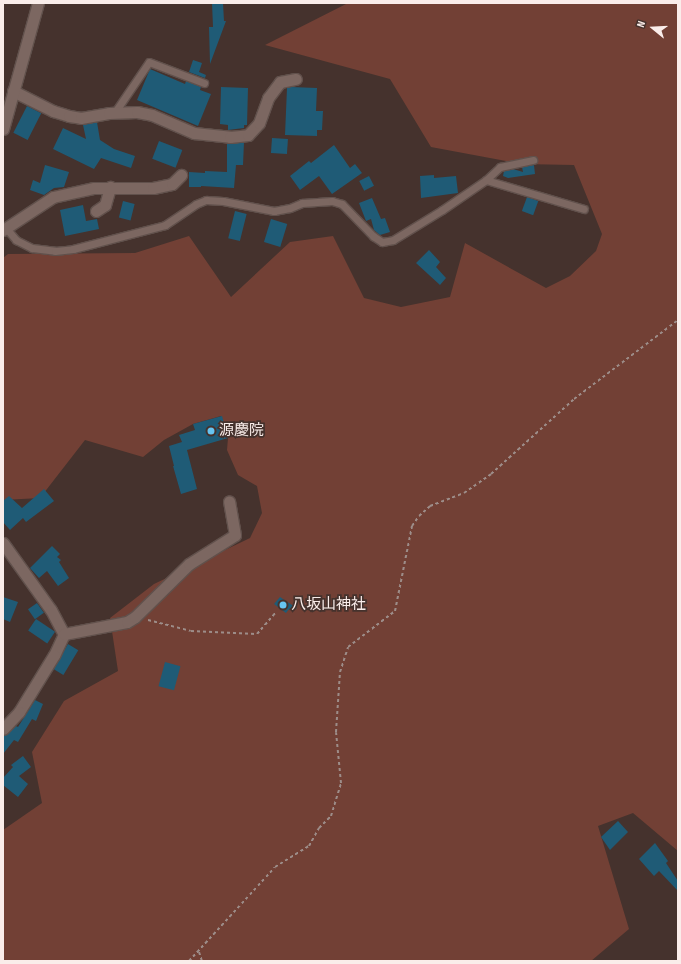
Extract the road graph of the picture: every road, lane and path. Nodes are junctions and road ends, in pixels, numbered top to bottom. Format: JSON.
{"nodes":[{"id":1,"x":38,"y":3,"type":"edge"},
{"id":2,"x":296,"y":79,"type":"dead end"},
{"id":3,"x":204,"y":83,"type":"dead end"},
{"id":4,"x":13,"y":91,"type":"junction"},
{"id":5,"x":115,"y":112,"type":"junction"},
{"id":6,"x":3,"y":129,"type":"edge"},
{"id":7,"x":533,"y":160,"type":"dead end"},
{"id":8,"x":181,"y":175,"type":"dead end"},
{"id":9,"x":486,"y":180,"type":"junction"},
{"id":10,"x":110,"y":187,"type":"junction"},
{"id":11,"x":584,"y":209,"type":"dead end"},
{"id":12,"x":96,"y":211,"type":"dead end"},
{"id":13,"x":5,"y":229,"type":"edge"},
{"id":14,"x":678,"y":320,"type":"edge"},
{"id":15,"x":229,"y":502,"type":"dead end"},
{"id":16,"x":3,"y":543,"type":"edge"},
{"id":17,"x":276,"y":612,"type":"dead end"},
{"id":18,"x":135,"y":617,"type":"junction"},
{"id":19,"x":64,"y":634,"type":"junction"},
{"id":20,"x":3,"y":729,"type":"edge"},
{"id":21,"x":199,"y":952,"type":"junction"},
{"id":22,"x":189,"y":961,"type":"edge"},
{"id":23,"x":202,"y":961,"type":"edge"}],
"edges":[{"from":1,"to":4,"type":"street"},
{"from":2,"to":5,"type":"street"},
{"from":3,"to":5,"type":"lane"},
{"from":4,"to":5,"type":"street"},
{"from":4,"to":6,"type":"street"},
{"from":7,"to":9,"type":"lane"},
{"from":8,"to":10,"type":"street"},
{"from":9,"to":11,"type":"lane"},
{"from":9,"to":13,"type":"lane"},
{"from":10,"to":12,"type":"street"},
{"from":10,"to":13,"type":"street"},
{"from":14,"to":21,"type":"path"},
{"from":15,"to":18,"type":"street"},
{"from":16,"to":19,"type":"street"},
{"from":17,"to":18,"type":"path"},
{"from":18,"to":19,"type":"street"},
{"from":19,"to":20,"type":"street"},
{"from":21,"to":22,"type":"path"},
{"from":21,"to":23,"type":"path"}]}
